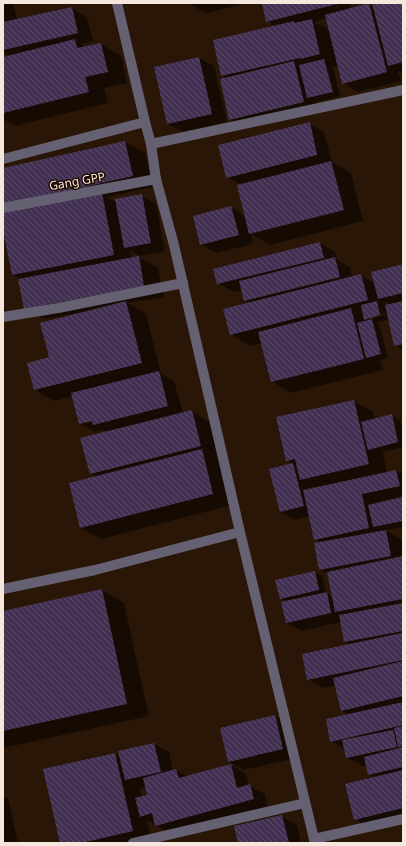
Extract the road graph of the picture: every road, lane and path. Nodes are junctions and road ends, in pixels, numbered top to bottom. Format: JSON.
{"nodes":[{"id":1,"x":117,"y":3,"type":"edge"},
{"id":2,"x":403,"y":90,"type":"edge"},
{"id":3,"x":145,"y":122,"type":"junction"},
{"id":4,"x":151,"y":144,"type":"junction"},
{"id":5,"x":3,"y":158,"type":"edge"},
{"id":6,"x":156,"y":179,"type":"junction"},
{"id":7,"x":3,"y":208,"type":"edge"},
{"id":8,"x":183,"y":283,"type":"junction"},
{"id":9,"x":3,"y":317,"type":"edge"},
{"id":10,"x":240,"y":532,"type":"junction"},
{"id":11,"x":3,"y":589,"type":"edge"},
{"id":12,"x":305,"y":803,"type":"junction"},
{"id":13,"x":403,"y":820,"type":"edge"},
{"id":14,"x":315,"y":841,"type":"edge"},
{"id":15,"x":133,"y":843,"type":"edge"}],
"edges":[{"from":1,"to":3,"type":"street"},
{"from":2,"to":4,"type":"street"},
{"from":3,"to":4,"type":"street"},
{"from":3,"to":5,"type":"street"},
{"from":4,"to":6,"type":"street"},
{"from":6,"to":7,"type":"street","name":"Gang GPP"},
{"from":6,"to":8,"type":"street"},
{"from":8,"to":9,"type":"street"},
{"from":8,"to":10,"type":"street"},
{"from":10,"to":11,"type":"street"},
{"from":10,"to":12,"type":"street"},
{"from":12,"to":14,"type":"street"},
{"from":12,"to":15,"type":"street"},
{"from":13,"to":14,"type":"street"}]}
